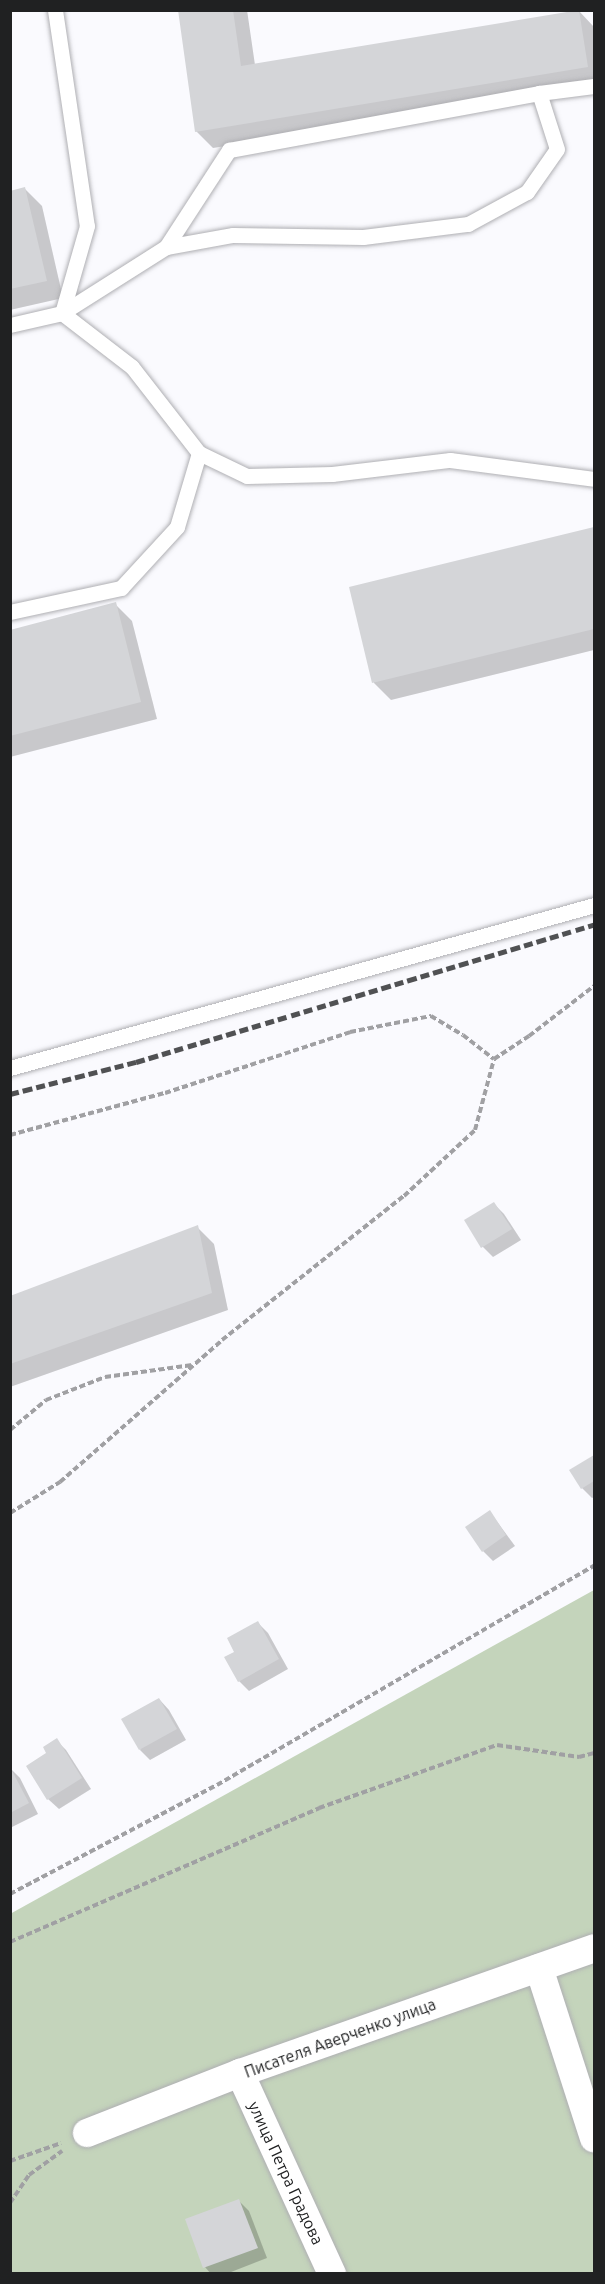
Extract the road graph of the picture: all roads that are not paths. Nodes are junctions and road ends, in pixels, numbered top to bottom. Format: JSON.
{"nodes":[{"id":1,"x":55,"y":10,"type":"edge"},
{"id":2,"x":594,"y":86,"type":"edge"},
{"id":3,"x":539,"y":93,"type":"junction"},
{"id":4,"x":166,"y":247,"type":"junction"},
{"id":5,"x":62,"y":313,"type":"junction"},
{"id":6,"x":10,"y":325,"type":"edge"},
{"id":7,"x":199,"y":453,"type":"junction"},
{"id":8,"x":594,"y":479,"type":"edge"},
{"id":9,"x":10,"y":612,"type":"edge"},
{"id":10,"x":594,"y":905,"type":"edge"},
{"id":11,"x":10,"y":1068,"type":"edge"},
{"id":12,"x":594,"y":1948,"type":"edge"},
{"id":13,"x":538,"y":1968,"type":"junction"},
{"id":14,"x":240,"y":2073,"type":"junction"},
{"id":15,"x":87,"y":2133,"type":"road end"},
{"id":16,"x":594,"y":2138,"type":"edge"},
{"id":17,"x":332,"y":2274,"type":"edge"}],
"edges":[{"from":1,"to":5,"type":"lane"},
{"from":2,"to":3,"type":"lane"},
{"from":3,"to":4,"type":"lane"},
{"from":3,"to":4,"type":"lane"},
{"from":4,"to":5,"type":"lane"},
{"from":5,"to":6,"type":"lane"},
{"from":5,"to":7,"type":"lane"},
{"from":7,"to":8,"type":"lane"},
{"from":7,"to":9,"type":"lane"},
{"from":10,"to":11,"type":"lane"},
{"from":12,"to":13,"type":"street","name":"Писателя Аверченко улица"},
{"from":13,"to":14,"type":"street","name":"Писателя Аверченко улица"},
{"from":13,"to":16,"type":"street"},
{"from":14,"to":15,"type":"street","name":"Писателя Аверченко улица"},
{"from":14,"to":17,"type":"street","name":"улица Петра Градова"}]}
